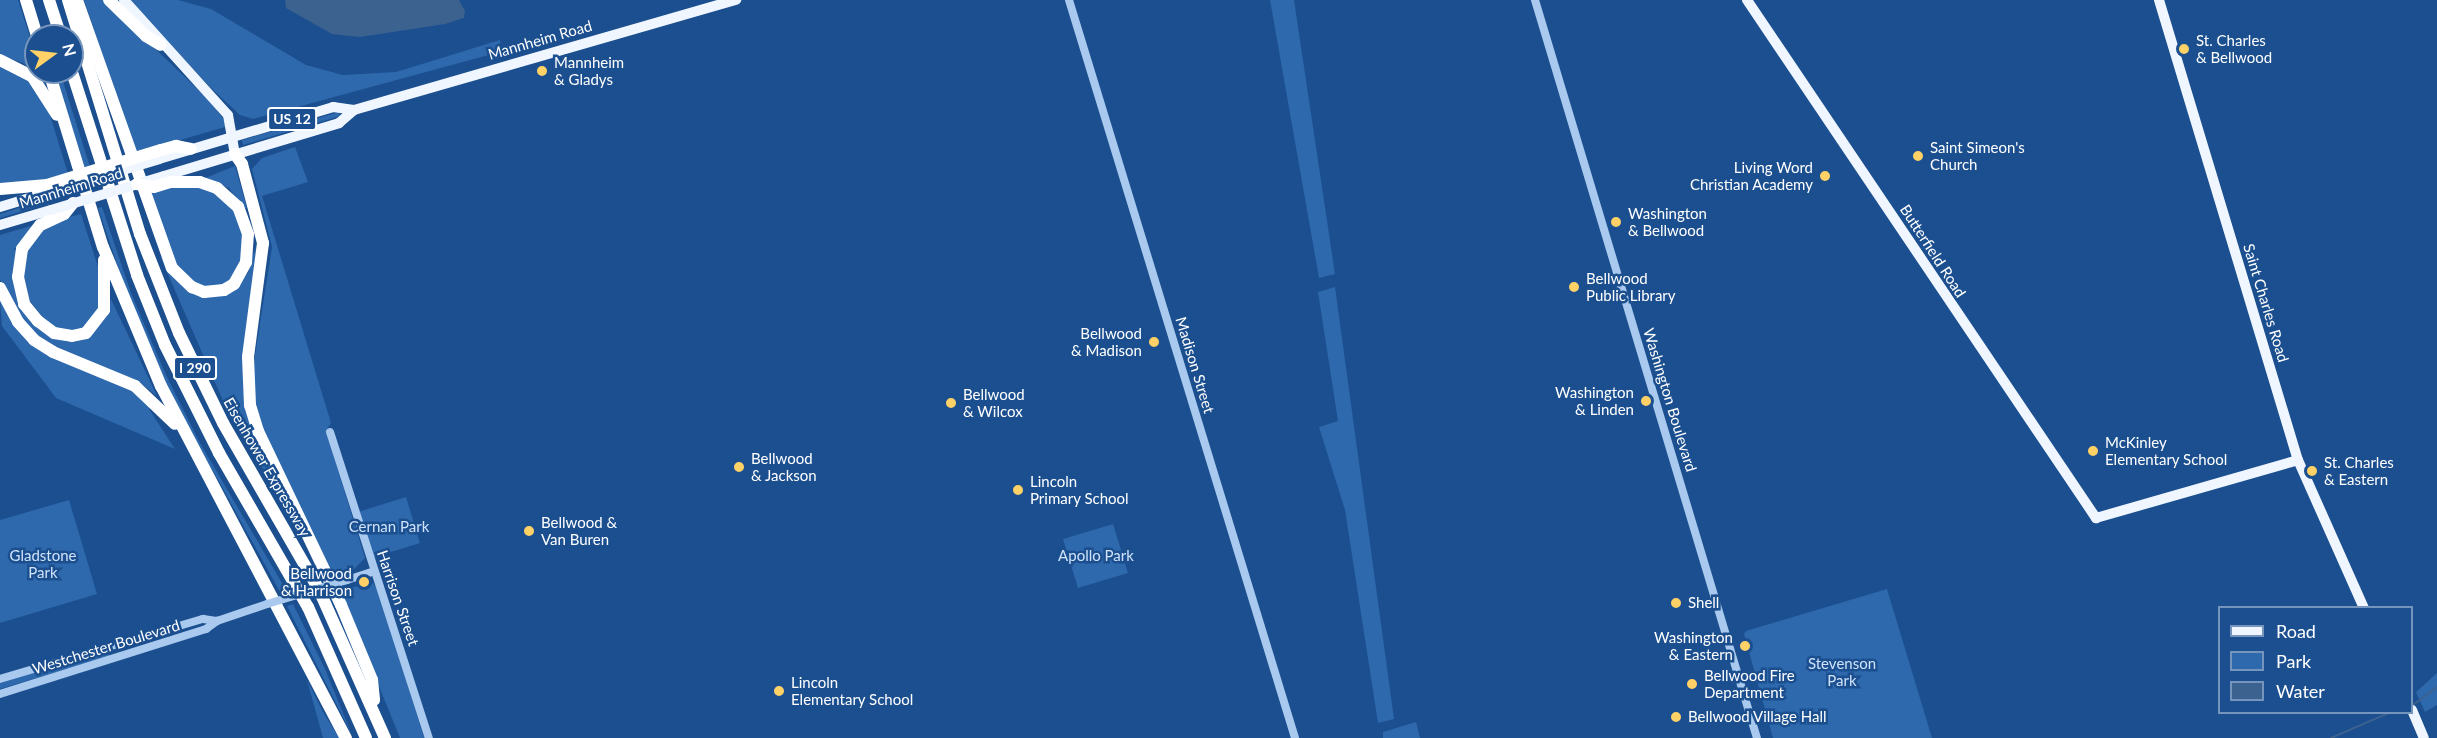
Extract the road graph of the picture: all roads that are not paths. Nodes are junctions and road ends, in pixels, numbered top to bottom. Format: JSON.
{"nodes":[{"id":1,"x":26,"y":0,"type":"edge"},
{"id":2,"x":49,"y":0,"type":"edge"},
{"id":3,"x":68,"y":0,"type":"edge"},
{"id":4,"x":77,"y":0,"type":"edge"},
{"id":5,"x":109,"y":0,"type":"edge"},
{"id":6,"x":124,"y":0,"type":"edge"},
{"id":7,"x":736,"y":0,"type":"edge"},
{"id":8,"x":1070,"y":0,"type":"edge"},
{"id":9,"x":1535,"y":0,"type":"edge"},
{"id":10,"x":1747,"y":0,"type":"edge"},
{"id":11,"x":2159,"y":0,"type":"edge"},
{"id":12,"x":33,"y":24,"type":"edge"},
{"id":13,"x":57,"y":24,"type":"edge"},
{"id":14,"x":161,"y":45,"type":"junction"},
{"id":15,"x":0,"y":60,"type":"edge"},
{"id":16,"x":53,"y":84,"type":"edge"},
{"id":17,"x":76,"y":84,"type":"edge"},
{"id":18,"x":354,"y":110,"type":"junction"},
{"id":19,"x":66,"y":127,"type":"junction"},
{"id":20,"x":231,"y":138,"type":"junction"},
{"id":21,"x":191,"y":149,"type":"joint"},
{"id":22,"x":235,"y":154,"type":"junction"},
{"id":23,"x":167,"y":179,"type":"junction"},
{"id":24,"x":137,"y":184,"type":"joint"},
{"id":25,"x":0,"y":189,"type":"edge"},
{"id":26,"x":47,"y":189,"type":"junction"},
{"id":27,"x":73,"y":203,"type":"joint"},
{"id":28,"x":0,"y":207,"type":"edge"},
{"id":29,"x":54,"y":213,"type":"junction"},
{"id":30,"x":0,"y":225,"type":"edge"},
{"id":31,"x":103,"y":247,"type":"junction"},
{"id":32,"x":0,"y":288,"type":"edge"},
{"id":33,"x":183,"y":432,"type":"junction"},
{"id":34,"x":330,"y":432,"type":"dead end"},
{"id":35,"x":2298,"y":460,"type":"junction"},
{"id":36,"x":374,"y":572,"type":"junction"},
{"id":37,"x":2363,"y":606,"type":"edge"},
{"id":38,"x":217,"y":621,"type":"junction"},
{"id":39,"x":0,"y":678,"type":"edge"},
{"id":40,"x":0,"y":694,"type":"edge"},
{"id":41,"x":2413,"y":712,"type":"edge"},
{"id":42,"x":375,"y":713,"type":"junction"},
{"id":43,"x":346,"y":738,"type":"edge"},
{"id":44,"x":366,"y":738,"type":"edge"},
{"id":45,"x":385,"y":738,"type":"edge"},
{"id":46,"x":429,"y":738,"type":"edge"},
{"id":47,"x":1295,"y":738,"type":"edge"},
{"id":48,"x":1757,"y":738,"type":"edge"},
{"id":49,"x":2424,"y":738,"type":"edge"}],
"edges":[{"from":1,"to":12,"type":"highway"},
{"from":2,"to":13,"type":"highway"},
{"from":3,"to":42,"type":"highway","name":"Eisenhower Expressway","number":"I 290"},
{"from":4,"to":23,"type":"highway"},
{"from":5,"to":14,"type":"highway"},
{"from":6,"to":14,"type":"main road"},
{"from":7,"to":18,"type":"main road","name":"Mannheim Road","number":"US 12"},
{"from":8,"to":47,"type":"street","name":"Madison Street"},
{"from":9,"to":48,"type":"street","name":"Washington Boulevard"},
{"from":10,"to":35,"type":"main road","name":"Butterfield Road"},
{"from":11,"to":35,"type":"main road","name":"Saint Charles Road"},
{"from":14,"to":20,"type":"main road"},
{"from":15,"to":19,"type":"highway"},
{"from":16,"to":19,"type":"highway"},
{"from":17,"to":44,"type":"highway","number":"I 290"},
{"from":18,"to":20,"type":"main road","name":"Mannheim Road","number":"US 12"},
{"from":18,"to":22,"type":"main road","name":"Mannheim Road","number":"US 12"},
{"from":19,"to":31,"type":"highway"},
{"from":20,"to":21,"type":"main road","name":"Mannheim Road","number":"US 12"},
{"from":20,"to":22,"type":"main road"},
{"from":21,"to":26,"type":"highway","bridge":true},
{"from":22,"to":23,"type":"main road","name":"Mannheim Road","number":"US 12"},
{"from":22,"to":42,"type":"highway"},
{"from":23,"to":24,"type":"highway","bridge":true},
{"from":24,"to":27,"type":"main road","name":"Mannheim Road","bridge":true},
{"from":25,"to":26,"type":"highway"},
{"from":26,"to":28,"type":"main road","name":"Mannheim Road"},
{"from":27,"to":29,"type":"highway","bridge":true},
{"from":29,"to":30,"type":"main road","name":"Mannheim Road"},
{"from":29,"to":31,"type":"highway"},
{"from":31,"to":33,"type":"highway"},
{"from":32,"to":33,"type":"highway"},
{"from":33,"to":43,"type":"highway"},
{"from":34,"to":36,"type":"street","name":"Harrison Street"},
{"from":35,"to":37,"type":"main road","name":"Saint Charles Road"},
{"from":36,"to":38,"type":"street","name":"Westchester Boulevard","bridge":true},
{"from":36,"to":46,"type":"street","name":"Harrison Street"},
{"from":38,"to":39,"type":"street","name":"Westchester Boulevard"},
{"from":38,"to":40,"type":"street","name":"Westchester Boulevard"},
{"from":41,"to":49,"type":"main road"},
{"from":42,"to":45,"type":"highway","name":"Eisenhower Expressway","number":"I 290"}]}
